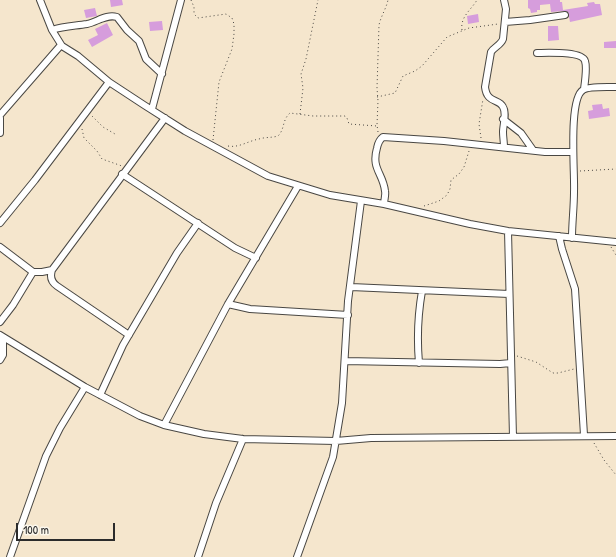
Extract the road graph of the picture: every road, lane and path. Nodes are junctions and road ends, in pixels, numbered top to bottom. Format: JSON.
{"nodes":[{"id":1,"x":40,"y":0,"type":"edge"},
{"id":2,"x":181,"y":0,"type":"edge"},
{"id":3,"x":191,"y":0,"type":"edge"},
{"id":4,"x":318,"y":0,"type":"edge"},
{"id":5,"x":388,"y":0,"type":"edge"},
{"id":6,"x":477,"y":0,"type":"edge"},
{"id":7,"x":504,"y":0,"type":"edge"},
{"id":8,"x":565,"y":16,"type":"dead end"},
{"id":9,"x":505,"y":23,"type":"junction"},
{"id":10,"x":52,"y":30,"type":"junction"},
{"id":11,"x":462,"y":30,"type":"junction"},
{"id":12,"x":61,"y":45,"type":"junction"},
{"id":13,"x":537,"y":53,"type":"dead end"},
{"id":14,"x":162,"y":74,"type":"junction"},
{"id":15,"x":110,"y":82,"type":"junction"},
{"id":16,"x":616,"y":87,"type":"edge"},
{"id":17,"x":486,"y":89,"type":"junction"},
{"id":18,"x":584,"y":89,"type":"junction"},
{"id":19,"x":377,"y":97,"type":"junction"},
{"id":20,"x":3,"y":107,"type":"edge"},
{"id":21,"x":88,"y":110,"type":"junction"},
{"id":22,"x":152,"y":110,"type":"junction"},
{"id":23,"x":300,"y":115,"type":"junction"},
{"id":24,"x":0,"y":116,"type":"edge"},
{"id":25,"x":165,"y":118,"type":"junction"},
{"id":26,"x":503,"y":119,"type":"junction"},
{"id":27,"x":78,"y":123,"type":"junction"},
{"id":28,"x":377,"y":126,"type":"junction"},
{"id":29,"x":0,"y":133,"type":"edge"},
{"id":30,"x":115,"y":134,"type":"dead end"},
{"id":31,"x":381,"y":138,"type":"junction"},
{"id":32,"x":474,"y":144,"type":"junction"},
{"id":33,"x":214,"y":147,"type":"junction"},
{"id":34,"x":504,"y":147,"type":"junction"},
{"id":35,"x":533,"y":150,"type":"junction"},
{"id":36,"x":573,"y":152,"type":"junction"},
{"id":37,"x":127,"y":168,"type":"junction"},
{"id":38,"x":616,"y":170,"type":"edge"},
{"id":39,"x":574,"y":171,"type":"junction"},
{"id":40,"x":122,"y":174,"type":"junction"},
{"id":41,"x":298,"y":186,"type":"junction"},
{"id":42,"x":361,"y":201,"type":"junction"},
{"id":43,"x":384,"y":204,"type":"junction"},
{"id":44,"x":415,"y":212,"type":"junction"},
{"id":45,"x":0,"y":223,"type":"edge"},
{"id":46,"x":198,"y":223,"type":"junction"},
{"id":47,"x":508,"y":231,"type":"junction"},
{"id":48,"x":559,"y":236,"type":"junction"},
{"id":49,"x":572,"y":238,"type":"junction"},
{"id":50,"x":614,"y":242,"type":"edge"},
{"id":51,"x":0,"y":247,"type":"edge"},
{"id":52,"x":616,"y":255,"type":"edge"},
{"id":53,"x":256,"y":258,"type":"junction"},
{"id":54,"x":52,"y":270,"type":"junction"},
{"id":55,"x":33,"y":272,"type":"junction"},
{"id":56,"x":351,"y":287,"type":"junction"},
{"id":57,"x":422,"y":291,"type":"junction"},
{"id":58,"x":510,"y":294,"type":"junction"},
{"id":59,"x":228,"y":304,"type":"junction"},
{"id":60,"x":348,"y":315,"type":"junction"},
{"id":61,"x":0,"y":322,"type":"edge"},
{"id":62,"x":129,"y":335,"type":"junction"},
{"id":63,"x":2,"y":336,"type":"edge"},
{"id":64,"x":511,"y":355,"type":"junction"},
{"id":65,"x":0,"y":360,"type":"edge"},
{"id":66,"x":344,"y":361,"type":"junction"},
{"id":67,"x":419,"y":363,"type":"junction"},
{"id":68,"x":511,"y":363,"type":"junction"},
{"id":69,"x":580,"y":367,"type":"junction"},
{"id":70,"x":85,"y":387,"type":"junction"},
{"id":71,"x":100,"y":395,"type":"junction"},
{"id":72,"x":164,"y":424,"type":"junction"},
{"id":73,"x":585,"y":436,"type":"junction"},
{"id":74,"x":616,"y":436,"type":"edge"},
{"id":75,"x":514,"y":437,"type":"junction"},
{"id":76,"x":243,"y":439,"type":"junction"},
{"id":77,"x":336,"y":441,"type":"junction"},
{"id":78,"x":616,"y":475,"type":"edge"},
{"id":79,"x":10,"y":557,"type":"edge"},
{"id":80,"x":198,"y":557,"type":"edge"},
{"id":81,"x":297,"y":557,"type":"edge"}],
"edges":[{"from":1,"to":10,"type":"street"},
{"from":2,"to":14,"type":"street"},
{"from":3,"to":33,"type":"path"},
{"from":4,"to":23,"type":"path"},
{"from":5,"to":19,"type":"path"},
{"from":6,"to":11,"type":"path"},
{"from":7,"to":9,"type":"street"},
{"from":8,"to":9,"type":"street"},
{"from":9,"to":11,"type":"path"},
{"from":9,"to":17,"type":"street"},
{"from":10,"to":12,"type":"street"},
{"from":10,"to":14,"type":"street"},
{"from":11,"to":19,"type":"path"},
{"from":12,"to":15,"type":"street"},
{"from":12,"to":20,"type":"street"},
{"from":13,"to":18,"type":"street"},
{"from":14,"to":22,"type":"street"},
{"from":15,"to":21,"type":"street"},
{"from":15,"to":22,"type":"street"},
{"from":16,"to":18,"type":"street"},
{"from":17,"to":26,"type":"street"},
{"from":17,"to":32,"type":"path"},
{"from":18,"to":36,"type":"street"},
{"from":19,"to":28,"type":"path"},
{"from":20,"to":24,"type":"street"},
{"from":21,"to":27,"type":"street"},
{"from":21,"to":30,"type":"path"},
{"from":22,"to":25,"type":"street"},
{"from":23,"to":28,"type":"path"},
{"from":23,"to":33,"type":"path"},
{"from":24,"to":29,"type":"street"},
{"from":25,"to":33,"type":"street"},
{"from":25,"to":37,"type":"street"},
{"from":26,"to":34,"type":"street"},
{"from":26,"to":35,"type":"street"},
{"from":27,"to":37,"type":"path"},
{"from":27,"to":45,"type":"street"},
{"from":28,"to":31,"type":"path"},
{"from":31,"to":32,"type":"street"},
{"from":31,"to":43,"type":"street"},
{"from":32,"to":34,"type":"street"},
{"from":32,"to":44,"type":"path"},
{"from":33,"to":41,"type":"street"},
{"from":34,"to":35,"type":"street"},
{"from":35,"to":36,"type":"street"},
{"from":36,"to":39,"type":"street"},
{"from":37,"to":40,"type":"street"},
{"from":38,"to":39,"type":"path"},
{"from":39,"to":49,"type":"street"},
{"from":40,"to":46,"type":"street"},
{"from":40,"to":54,"type":"street"},
{"from":41,"to":42,"type":"street"},
{"from":41,"to":53,"type":"street"},
{"from":42,"to":43,"type":"street"},
{"from":42,"to":56,"type":"street"},
{"from":43,"to":44,"type":"street"},
{"from":44,"to":47,"type":"street"},
{"from":46,"to":53,"type":"street"},
{"from":46,"to":62,"type":"street"},
{"from":47,"to":48,"type":"street"},
{"from":47,"to":58,"type":"street"},
{"from":48,"to":49,"type":"street"},
{"from":48,"to":69,"type":"street"},
{"from":49,"to":50,"type":"street"},
{"from":50,"to":52,"type":"path"},
{"from":51,"to":55,"type":"street"},
{"from":53,"to":59,"type":"street"},
{"from":54,"to":55,"type":"street"},
{"from":54,"to":62,"type":"street"},
{"from":55,"to":61,"type":"street"},
{"from":56,"to":57,"type":"street"},
{"from":56,"to":60,"type":"street"},
{"from":57,"to":58,"type":"street"},
{"from":57,"to":67,"type":"street"},
{"from":58,"to":64,"type":"street"},
{"from":59,"to":60,"type":"street"},
{"from":59,"to":72,"type":"street"},
{"from":60,"to":66,"type":"street"},
{"from":62,"to":71,"type":"street"},
{"from":63,"to":65,"type":"street"},
{"from":63,"to":70,"type":"street"},
{"from":64,"to":68,"type":"street"},
{"from":64,"to":69,"type":"path"},
{"from":66,"to":67,"type":"street"},
{"from":66,"to":77,"type":"street"},
{"from":67,"to":68,"type":"street"},
{"from":68,"to":75,"type":"street"},
{"from":69,"to":73,"type":"street"},
{"from":70,"to":71,"type":"street"},
{"from":70,"to":79,"type":"street"},
{"from":71,"to":72,"type":"street"},
{"from":72,"to":76,"type":"street"},
{"from":73,"to":74,"type":"street"},
{"from":73,"to":75,"type":"street"},
{"from":73,"to":78,"type":"path"},
{"from":75,"to":77,"type":"street"},
{"from":76,"to":77,"type":"street"},
{"from":76,"to":80,"type":"street"},
{"from":77,"to":81,"type":"street"}]}
